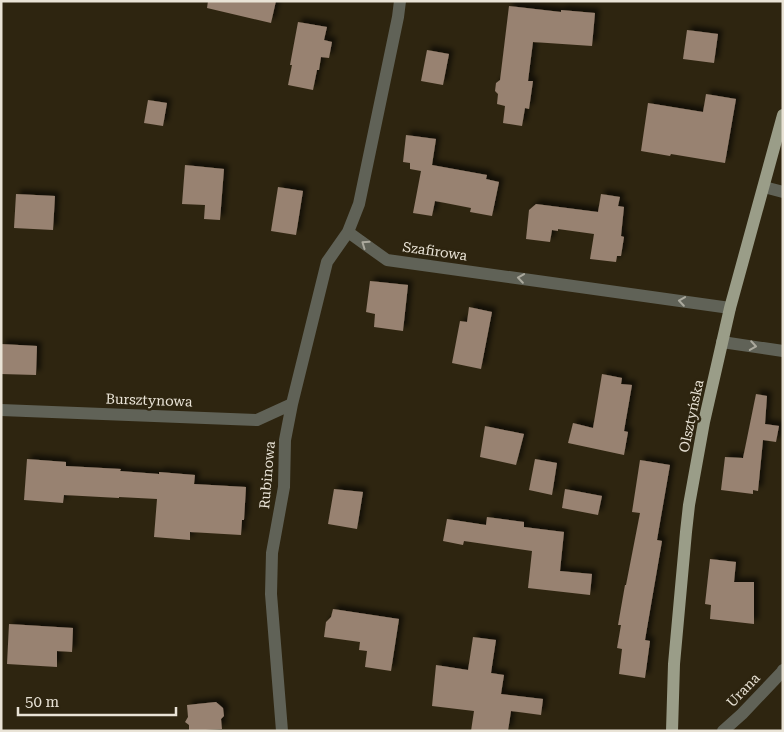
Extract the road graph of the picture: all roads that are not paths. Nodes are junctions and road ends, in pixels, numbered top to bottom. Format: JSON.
{"nodes":[{"id":1,"x":400,"y":1,"type":"edge"},
{"id":2,"x":783,"y":115,"type":"edge"},
{"id":3,"x":764,"y":187,"type":"junction"},
{"id":4,"x":783,"y":192,"type":"edge"},
{"id":5,"x":348,"y":232,"type":"junction"},
{"id":6,"x":730,"y":308,"type":"junction"},
{"id":7,"x":722,"y":342,"type":"junction"},
{"id":8,"x":783,"y":351,"type":"edge"},
{"id":9,"x":292,"y":404,"type":"junction"},
{"id":10,"x":1,"y":410,"type":"edge"},
{"id":11,"x":783,"y":670,"type":"edge"},
{"id":12,"x":282,"y":731,"type":"edge"},
{"id":13,"x":672,"y":731,"type":"edge"},
{"id":14,"x":723,"y":731,"type":"edge"}],
"edges":[{"from":1,"to":5,"type":"street"},
{"from":2,"to":3,"type":"main road","name":"Olsztyńska"},
{"from":3,"to":4,"type":"street"},
{"from":3,"to":6,"type":"main road","name":"Olsztyńska"},
{"from":6,"to":5,"type":"street","name":"Szafirowa","one_way":true},
{"from":5,"to":9,"type":"street","name":"Rubinowa"},
{"from":6,"to":7,"type":"main road","name":"Olsztyńska"},
{"from":7,"to":8,"type":"street","one_way":true},
{"from":7,"to":13,"type":"main road","name":"Olsztyńska"},
{"from":9,"to":10,"type":"street","name":"Bursztynowa"},
{"from":9,"to":12,"type":"street","name":"Rubinowa"},
{"from":11,"to":14,"type":"street","name":"Urana"}]}
